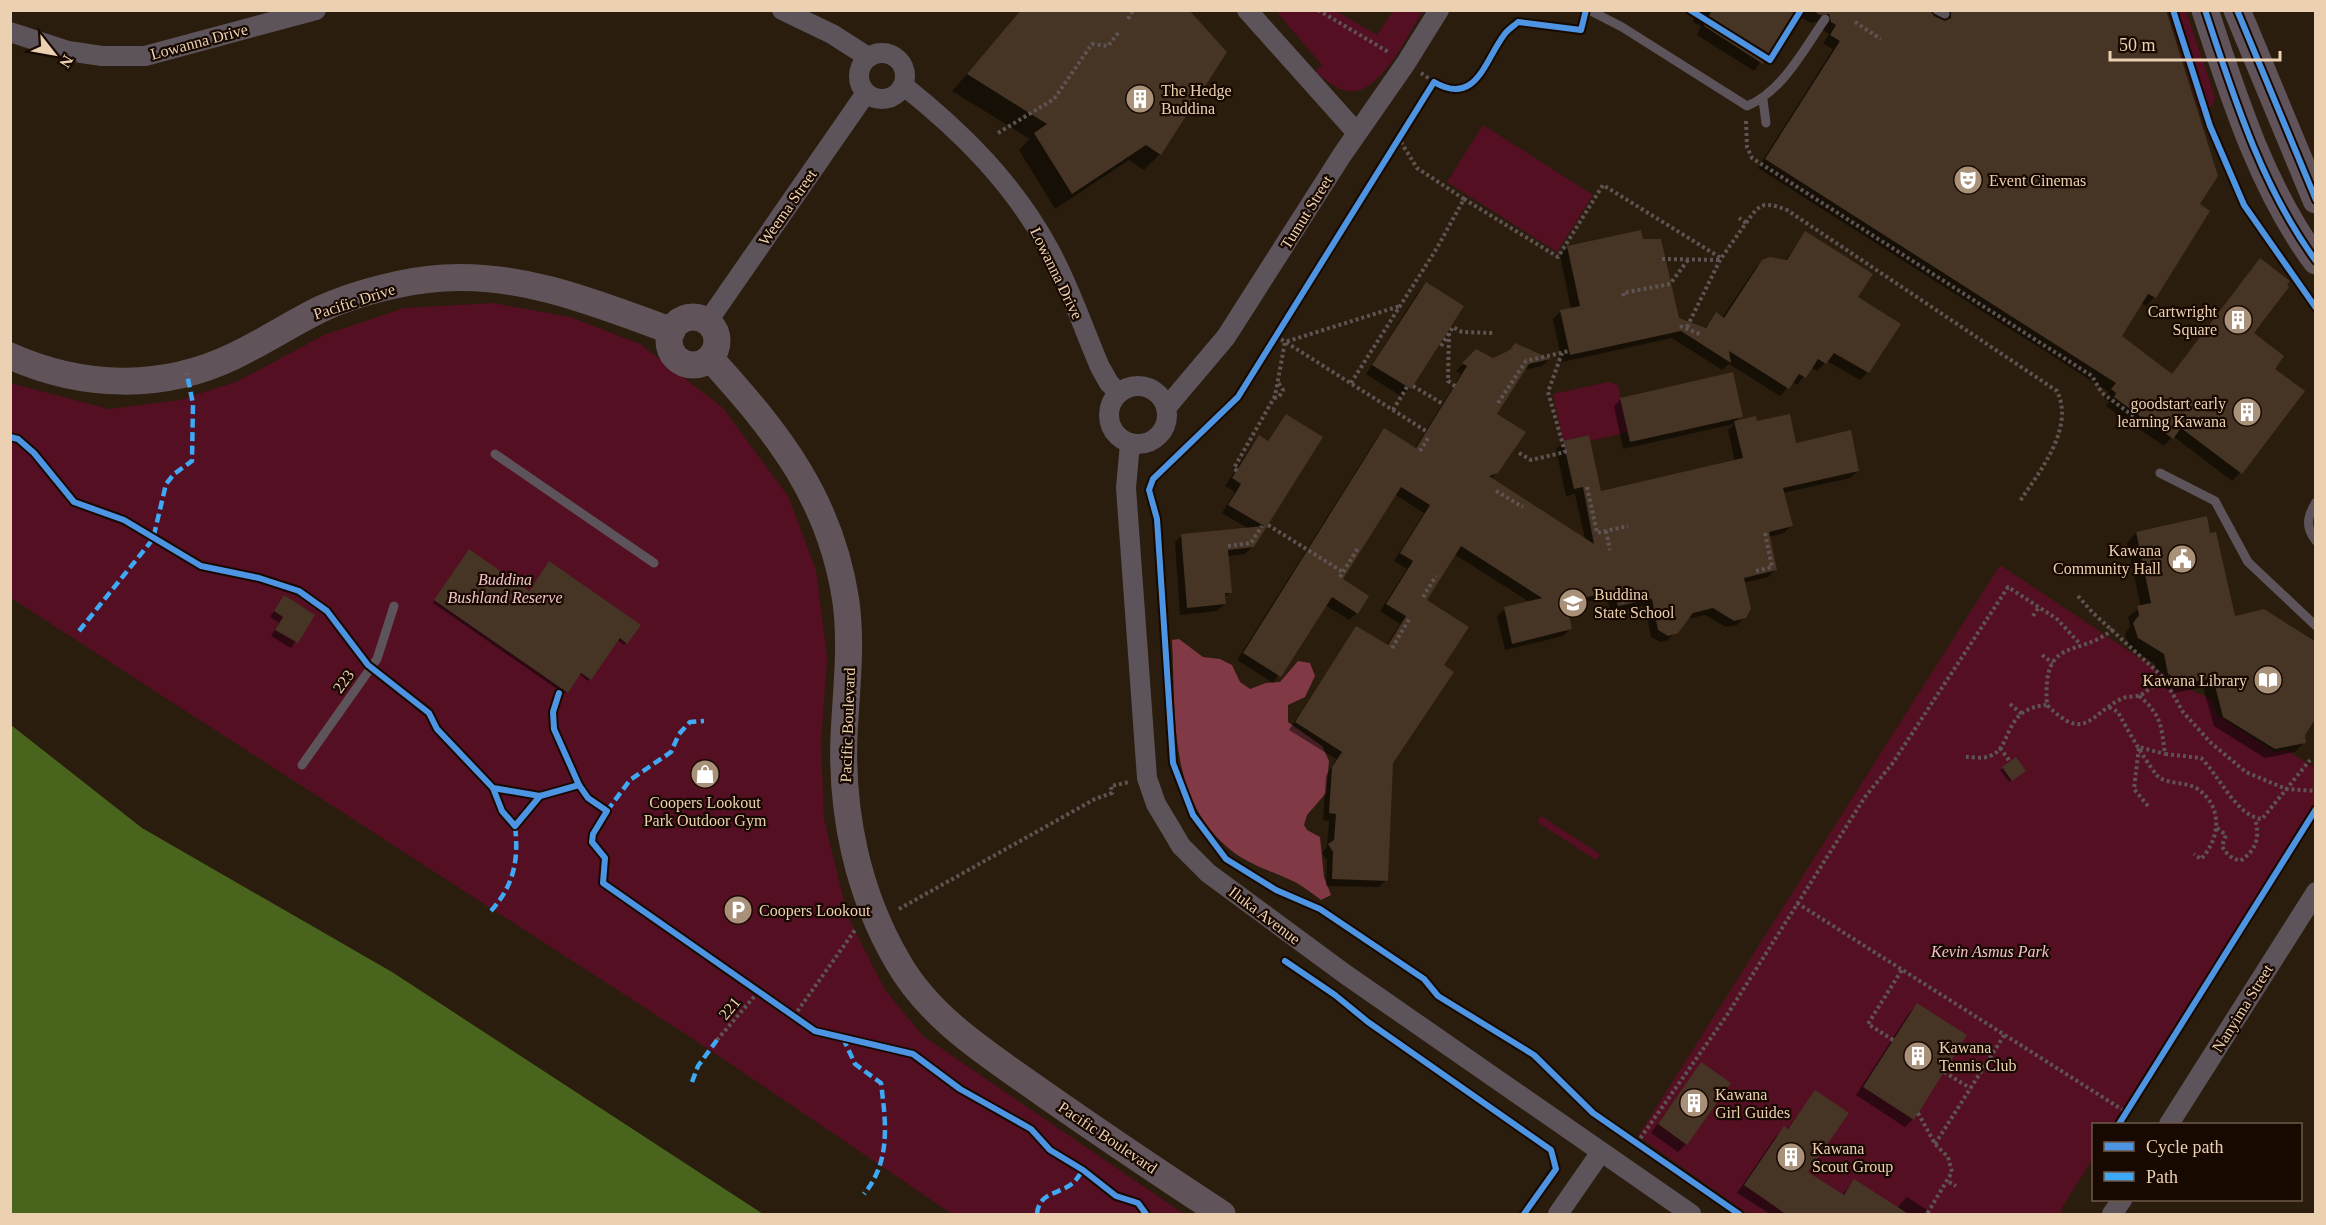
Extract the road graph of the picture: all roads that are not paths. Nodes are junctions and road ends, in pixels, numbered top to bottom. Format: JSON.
{"nodes":[{"id":1,"x":316,"y":10,"type":"edge"},
{"id":2,"x":782,"y":10,"type":"edge"},
{"id":3,"x":1247,"y":10,"type":"edge"},
{"id":4,"x":1439,"y":10,"type":"edge"},
{"id":5,"x":1589,"y":10,"type":"edge"},
{"id":6,"x":2205,"y":10,"type":"edge"},
{"id":7,"x":2237,"y":10,"type":"edge"},
{"id":8,"x":1825,"y":19,"type":"dead end"},
{"id":9,"x":10,"y":32,"type":"edge"},
{"id":10,"x":868,"y":57,"type":"junction"},
{"id":11,"x":904,"y":86,"type":"junction"},
{"id":12,"x":866,"y":93,"type":"junction"},
{"id":13,"x":1763,"y":100,"type":"junction"},
{"id":14,"x":1766,"y":123,"type":"dead end"},
{"id":15,"x":1357,"y":133,"type":"junction"},
{"id":16,"x":2316,"y":200,"type":"edge"},
{"id":17,"x":2316,"y":261,"type":"edge"},
{"id":18,"x":708,"y":321,"type":"junction"},
{"id":19,"x":672,"y":331,"type":"junction"},
{"id":20,"x":10,"y":356,"type":"edge"},
{"id":21,"x":710,"y":358,"type":"junction"},
{"id":22,"x":1119,"y":393,"type":"junction"},
{"id":23,"x":1166,"y":408,"type":"junction"},
{"id":24,"x":1130,"y":443,"type":"junction"},
{"id":25,"x":495,"y":454,"type":"dead end"},
{"id":26,"x":2160,"y":473,"type":"dead end"},
{"id":27,"x":2316,"y":502,"type":"edge"},
{"id":28,"x":2316,"y":541,"type":"edge"},
{"id":29,"x":654,"y":563,"type":"dead end"},
{"id":30,"x":394,"y":606,"type":"dead end"},
{"id":31,"x":2316,"y":626,"type":"edge"},
{"id":32,"x":302,"y":765,"type":"dead end"},
{"id":33,"x":2316,"y":892,"type":"edge"},
{"id":34,"x":2170,"y":1123,"type":"edge"},
{"id":35,"x":1601,"y":1152,"type":"junction"},
{"id":36,"x":2121,"y":1201,"type":"edge"},
{"id":37,"x":1222,"y":1215,"type":"edge"},
{"id":38,"x":1558,"y":1215,"type":"edge"},
{"id":39,"x":1691,"y":1215,"type":"edge"},
{"id":40,"x":2112,"y":1215,"type":"edge"}],
"edges":[{"from":1,"to":9,"type":"street","name":"Lowanna Drive"},
{"from":2,"to":10,"type":"street"},
{"from":3,"to":15,"type":"street"},
{"from":4,"to":15,"type":"street","name":"Tumut Street"},
{"from":5,"to":13,"type":"lane"},
{"from":6,"to":17,"type":"street"},
{"from":7,"to":16,"type":"street"},
{"from":8,"to":13,"type":"lane"},
{"from":10,"to":11,"type":"street"},
{"from":10,"to":12,"type":"street"},
{"from":11,"to":12,"type":"street"},
{"from":11,"to":22,"type":"street","name":"Lowanna Drive"},
{"from":12,"to":18,"type":"street","name":"Weema Street"},
{"from":13,"to":14,"type":"lane"},
{"from":15,"to":23,"type":"street","name":"Tumut Street"},
{"from":18,"to":19,"type":"street"},
{"from":18,"to":21,"type":"street"},
{"from":19,"to":20,"type":"street","name":"Pacific Drive"},
{"from":19,"to":21,"type":"street"},
{"from":21,"to":37,"type":"street","name":"Pacific Boulevard"},
{"from":22,"to":23,"type":"street"},
{"from":22,"to":24,"type":"street"},
{"from":23,"to":24,"type":"street"},
{"from":24,"to":35,"type":"street","name":"Iluka Avenue"},
{"from":25,"to":29,"type":"lane"},
{"from":26,"to":31,"type":"lane"},
{"from":27,"to":28,"type":"lane"},
{"from":30,"to":32,"type":"lane","name":"223"},
{"from":33,"to":34,"type":"street","name":"Nanyima Street"},
{"from":35,"to":38,"type":"street"},
{"from":35,"to":39,"type":"street","name":"Iluka Avenue"},
{"from":36,"to":40,"type":"street"}]}
